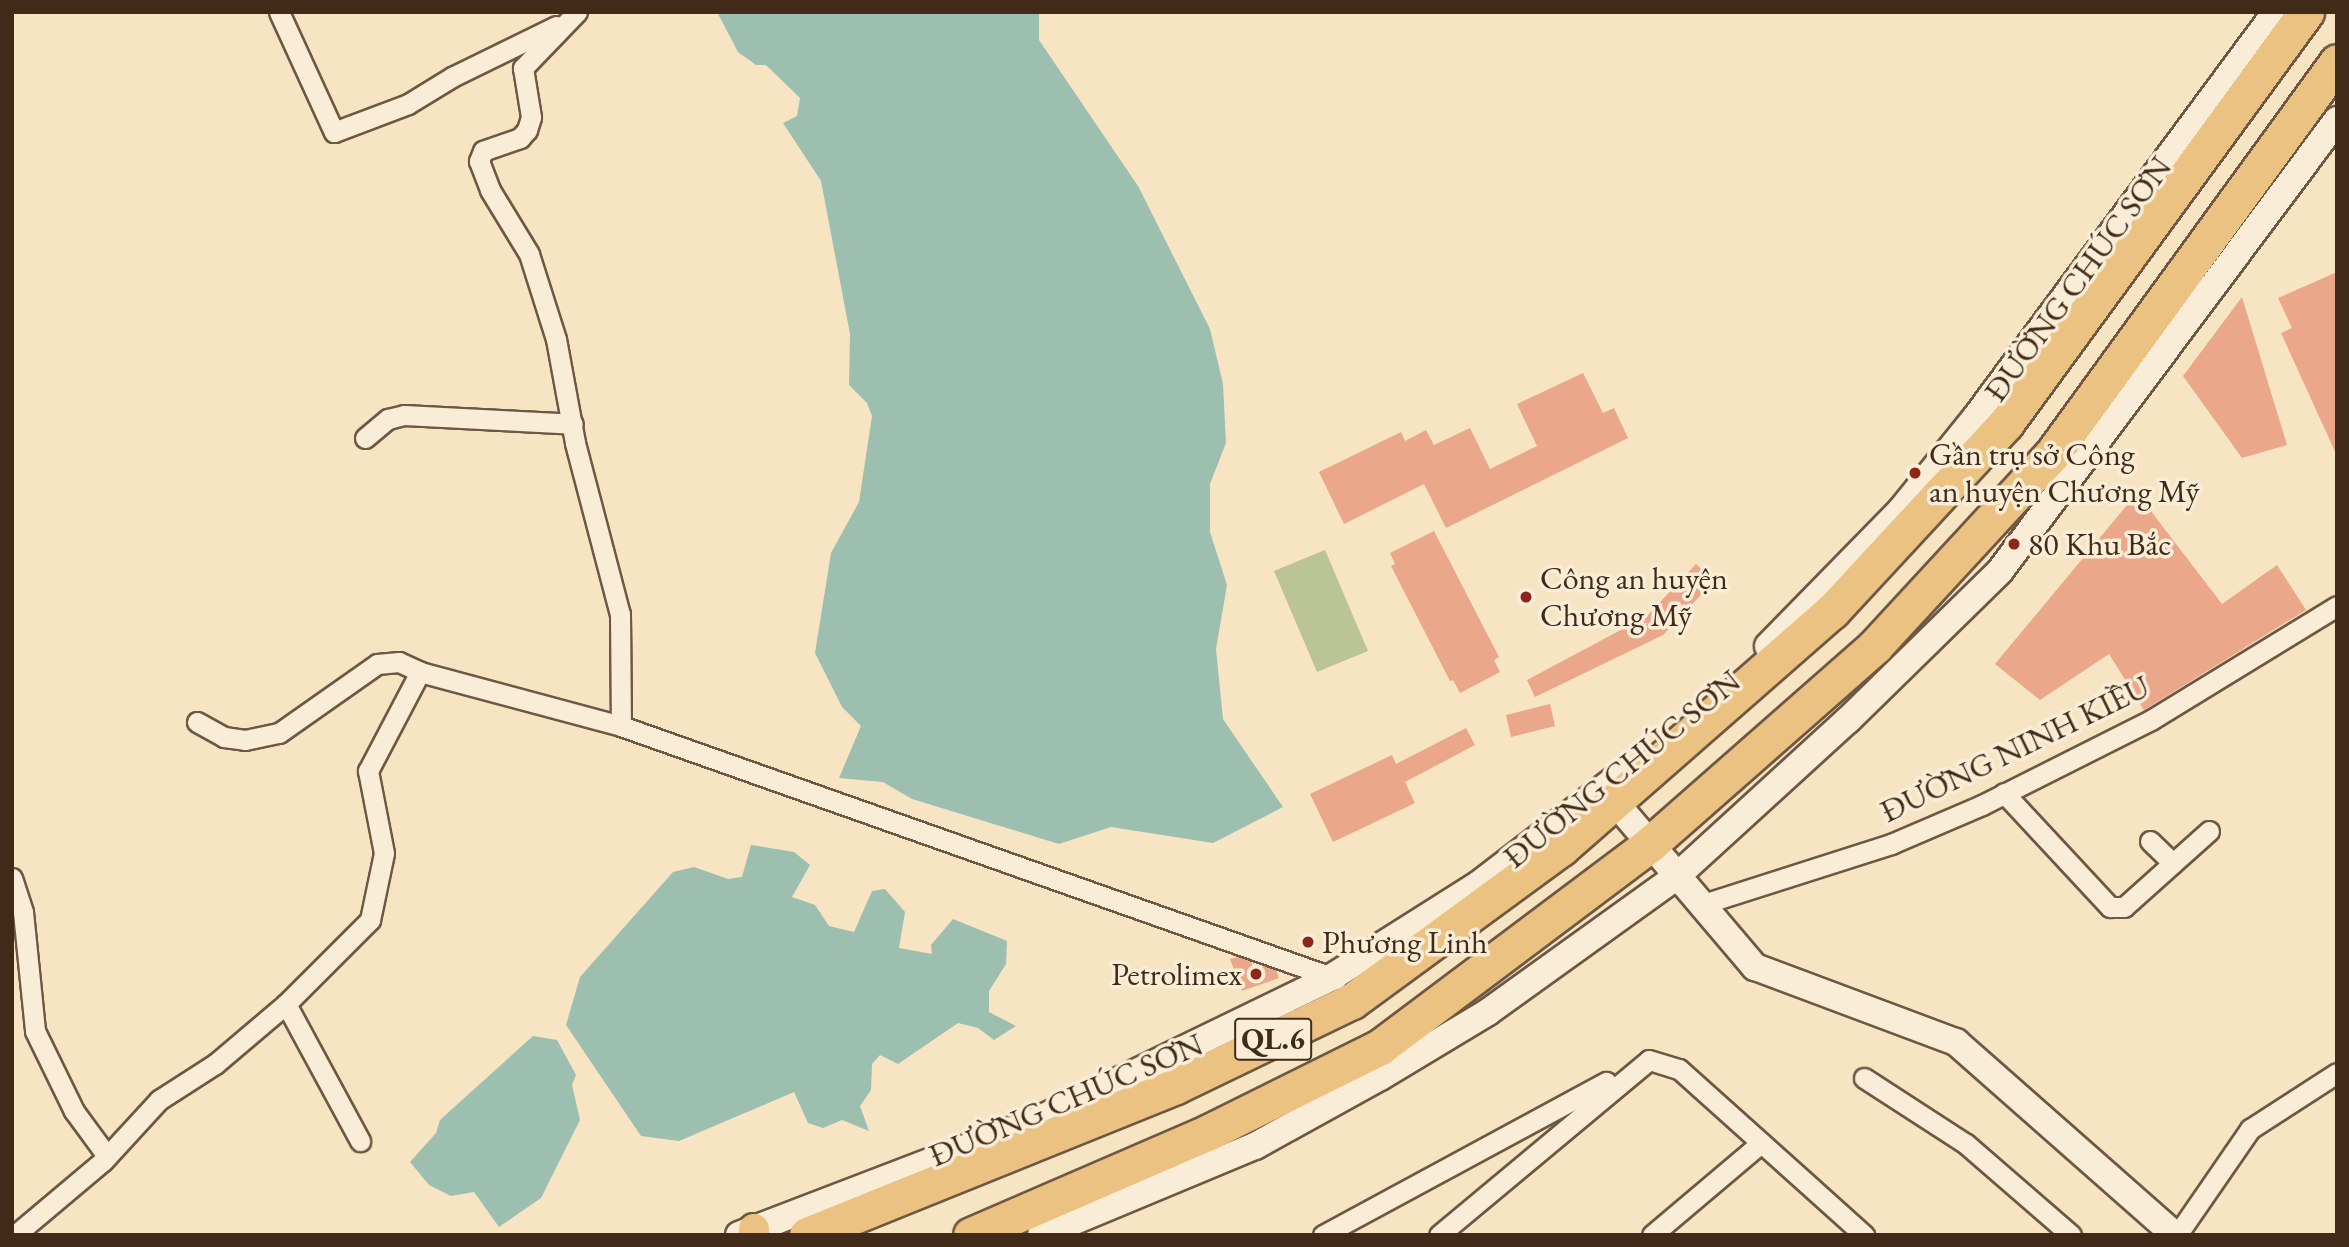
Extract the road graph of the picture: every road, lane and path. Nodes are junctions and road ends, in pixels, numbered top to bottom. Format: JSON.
{"nodes":[{"id":1,"x":279,"y":12,"type":"edge"},
{"id":2,"x":2276,"y":12,"type":"edge"},
{"id":3,"x":2306,"y":12,"type":"edge"},
{"id":4,"x":573,"y":16,"type":"edge"},
{"id":5,"x":2337,"y":62,"type":"edge"},
{"id":6,"x":2337,"y":120,"type":"edge"},
{"id":7,"x":573,"y":424,"type":"junction"},
{"id":8,"x":365,"y":438,"type":"dead end"},
{"id":9,"x":2337,"y":606,"type":"edge"},
{"id":10,"x":420,"y":672,"type":"junction"},
{"id":11,"x":197,"y":722,"type":"dead end"},
{"id":12,"x":621,"y":726,"type":"junction"},
{"id":13,"x":2004,"y":793,"type":"junction"},
{"id":14,"x":1614,"y":802,"type":"junction"},
{"id":15,"x":2209,"y":831,"type":"dead end"},
{"id":16,"x":2150,"y":841,"type":"dead end"},
{"id":17,"x":1650,"y":844,"type":"junction"},
{"id":18,"x":2173,"y":863,"type":"junction"},
{"id":19,"x":1676,"y":877,"type":"junction"},
{"id":20,"x":12,"y":878,"type":"edge"},
{"id":21,"x":1700,"y":905,"type":"junction"},
{"id":22,"x":1332,"y":977,"type":"junction"},
{"id":23,"x":1368,"y":989,"type":"junction"},
{"id":24,"x":286,"y":1004,"type":"junction"},
{"id":25,"x":1639,"y":1065,"type":"junction"},
{"id":26,"x":2337,"y":1073,"type":"edge"},
{"id":27,"x":1864,"y":1078,"type":"dead end"},
{"id":28,"x":360,"y":1141,"type":"dead end"},
{"id":29,"x":1761,"y":1143,"type":"junction"},
{"id":30,"x":107,"y":1156,"type":"junction"},
{"id":31,"x":798,"y":1228,"type":"edge"},
{"id":32,"x":749,"y":1233,"type":"edge"},
{"id":33,"x":15,"y":1235,"type":"edge"},
{"id":34,"x":971,"y":1235,"type":"edge"},
{"id":35,"x":1041,"y":1235,"type":"edge"},
{"id":36,"x":1323,"y":1235,"type":"edge"},
{"id":37,"x":1439,"y":1235,"type":"edge"},
{"id":38,"x":1652,"y":1235,"type":"edge"},
{"id":39,"x":1864,"y":1235,"type":"edge"},
{"id":40,"x":2071,"y":1235,"type":"edge"},
{"id":41,"x":2176,"y":1235,"type":"edge"}],
"edges":[{"from":1,"to":4,"type":"street"},
{"from":2,"to":22,"type":"street","name":"ĐƯỜNG CHÚC SƠN"},
{"from":3,"to":14,"type":"highway","name":"ĐƯỜNG CHÚC SƠN","number":"QL.6"},
{"from":4,"to":7,"type":"street"},
{"from":5,"to":17,"type":"highway","number":"QL.6"},
{"from":6,"to":19,"type":"street"},
{"from":7,"to":8,"type":"street"},
{"from":7,"to":12,"type":"street"},
{"from":9,"to":13,"type":"street","name":"ĐƯỜNG NINH KIỀU"},
{"from":10,"to":11,"type":"street"},
{"from":10,"to":12,"type":"street"},
{"from":10,"to":24,"type":"street"},
{"from":12,"to":22,"type":"street"},
{"from":13,"to":18,"type":"street"},
{"from":13,"to":21,"type":"street","name":"ĐƯỜNG NINH KIỀU"},
{"from":14,"to":17,"type":"street"},
{"from":14,"to":23,"type":"highway","name":"ĐƯỜNG CHÚC SƠN","number":"QL.6"},
{"from":15,"to":18,"type":"street"},
{"from":16,"to":18,"type":"street"},
{"from":17,"to":19,"type":"street"},
{"from":17,"to":34,"type":"highway","number":"QL.6"},
{"from":19,"to":21,"type":"street"},
{"from":19,"to":35,"type":"street"},
{"from":20,"to":30,"type":"street"},
{"from":21,"to":41,"type":"street"},
{"from":22,"to":23,"type":"street"},
{"from":22,"to":31,"type":"street","name":"ĐƯỜNG CHÚC SƠN"},
{"from":23,"to":31,"type":"highway","name":"ĐƯỜNG CHÚC SƠN","number":"QL.6"},
{"from":24,"to":28,"type":"street"},
{"from":24,"to":30,"type":"street"},
{"from":25,"to":29,"type":"street"},
{"from":25,"to":36,"type":"street"},
{"from":25,"to":37,"type":"street"},
{"from":26,"to":41,"type":"street"},
{"from":27,"to":40,"type":"street"},
{"from":29,"to":38,"type":"street"},
{"from":29,"to":39,"type":"street"},
{"from":30,"to":33,"type":"street"},
{"from":31,"to":32,"type":"street","name":"ĐƯỜNG CHÚC SƠN"}]}
